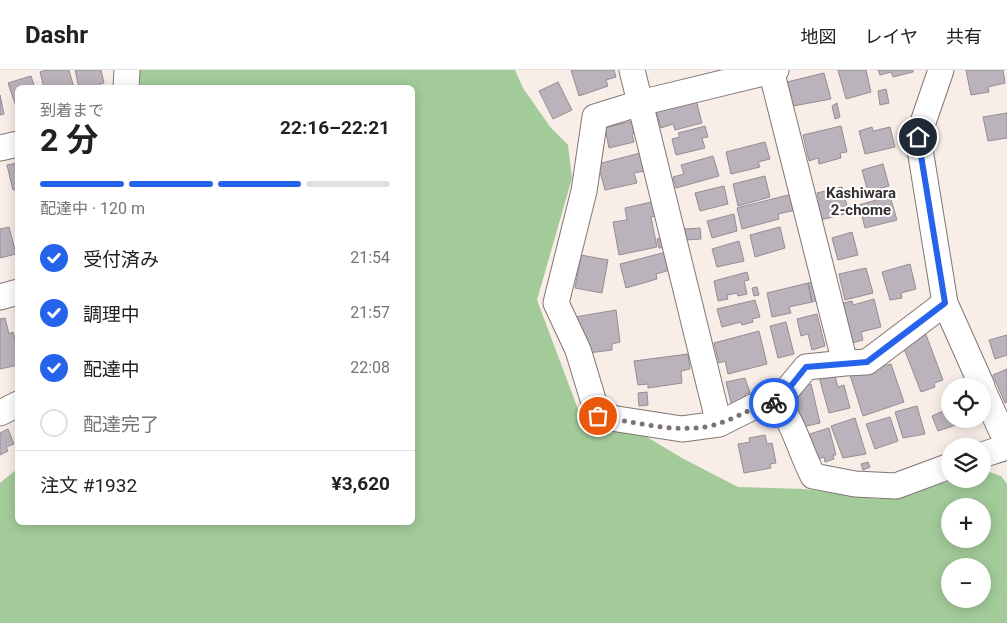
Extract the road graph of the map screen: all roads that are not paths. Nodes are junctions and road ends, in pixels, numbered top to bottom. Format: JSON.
{"nodes":[{"id":1,"x":127,"y":70,"type":"edge"},
{"id":2,"x":632,"y":70,"type":"edge"},
{"id":3,"x":773,"y":70,"type":"edge"},
{"id":4,"x":941,"y":70,"type":"edge"},
{"id":5,"x":126,"y":85,"type":"edge"},
{"id":6,"x":640,"y":103,"type":"junction"},
{"id":7,"x":15,"y":145,"type":"edge"},
{"id":8,"x":0,"y":148,"type":"edge"},
{"id":9,"x":15,"y":293,"type":"edge"},
{"id":10,"x":0,"y":297,"type":"edge"},
{"id":11,"x":945,"y":303,"type":"junction"},
{"id":12,"x":846,"y":363,"type":"junction"},
{"id":13,"x":978,"y":378,"type":"edge"},
{"id":14,"x":778,"y":402,"type":"junction"},
{"id":15,"x":15,"y":406,"type":"edge"},
{"id":16,"x":991,"y":407,"type":"edge"},
{"id":17,"x":0,"y":413,"type":"edge"},
{"id":18,"x":719,"y":424,"type":"junction"},
{"id":19,"x":1007,"y":443,"type":"edge"},
{"id":20,"x":1007,"y":447,"type":"edge"},
{"id":21,"x":991,"y":452,"type":"edge"},
{"id":22,"x":941,"y":469,"type":"edge"}],
"edges":[{"from":1,"to":5,"type":"street"},
{"from":2,"to":6,"type":"street"},
{"from":3,"to":6,"type":"street"},
{"from":3,"to":12,"type":"street"},
{"from":4,"to":11,"type":"street"},
{"from":6,"to":18,"type":"street"},
{"from":6,"to":18,"type":"street"},
{"from":7,"to":8,"type":"street"},
{"from":9,"to":10,"type":"street"},
{"from":11,"to":12,"type":"street"},
{"from":11,"to":13,"type":"street"},
{"from":12,"to":14,"type":"street"},
{"from":14,"to":18,"type":"street"},
{"from":14,"to":22,"type":"street"},
{"from":15,"to":17,"type":"street"},
{"from":16,"to":19,"type":"street"},
{"from":20,"to":21,"type":"street"}]}
